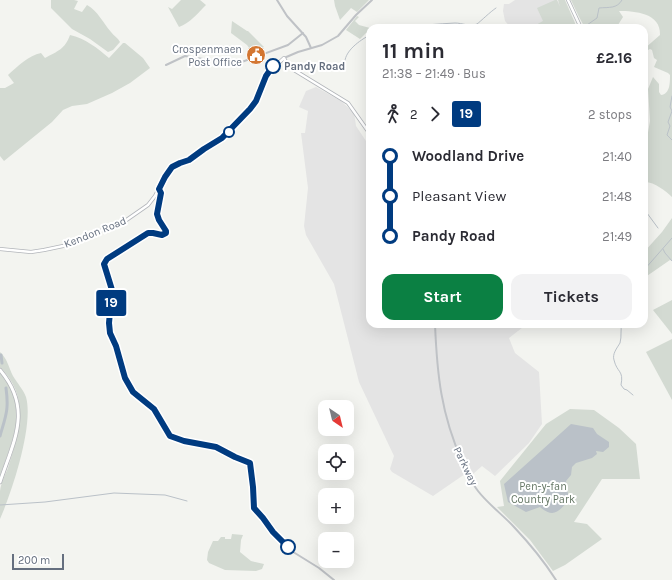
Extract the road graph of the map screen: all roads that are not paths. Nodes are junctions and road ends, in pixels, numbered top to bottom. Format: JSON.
{"nodes":[{"id":1,"x":277,"y":0,"type":"edge"},
{"id":2,"x":372,"y":0,"type":"edge"},
{"id":3,"x":568,"y":0,"type":"edge"},
{"id":4,"x":579,"y":24,"type":"edge"},
{"id":5,"x":303,"y":33,"type":"junction"},
{"id":6,"x":311,"y":48,"type":"junction"},
{"id":7,"x":284,"y":58,"type":"junction"},
{"id":8,"x":166,"y":65,"type":"dead end"},
{"id":9,"x":366,"y":128,"type":"edge"},
{"id":10,"x":159,"y":189,"type":"junction"},
{"id":11,"x":0,"y":249,"type":"edge"},
{"id":12,"x":435,"y":328,"type":"edge"},
{"id":13,"x":0,"y":370,"type":"edge"},
{"id":14,"x":0,"y":482,"type":"edge"},
{"id":15,"x":334,"y":580,"type":"edge"},
{"id":16,"x":556,"y":580,"type":"edge"}],
"edges":[{"from":1,"to":5,"type":"street"},
{"from":2,"to":6,"type":"street"},
{"from":3,"to":4,"type":"main road"},
{"from":5,"to":6,"type":"street"},
{"from":5,"to":8,"type":"street"},
{"from":6,"to":7,"type":"street"},
{"from":7,"to":9,"type":"main road"},
{"from":7,"to":10,"type":"main road","name":"Kendon Road"},
{"from":10,"to":11,"type":"main road","name":"Kendon Road"},
{"from":10,"to":15,"type":"street"},
{"from":12,"to":16,"type":"street","name":"Parkway"},
{"from":13,"to":14,"type":"main road"}]}
